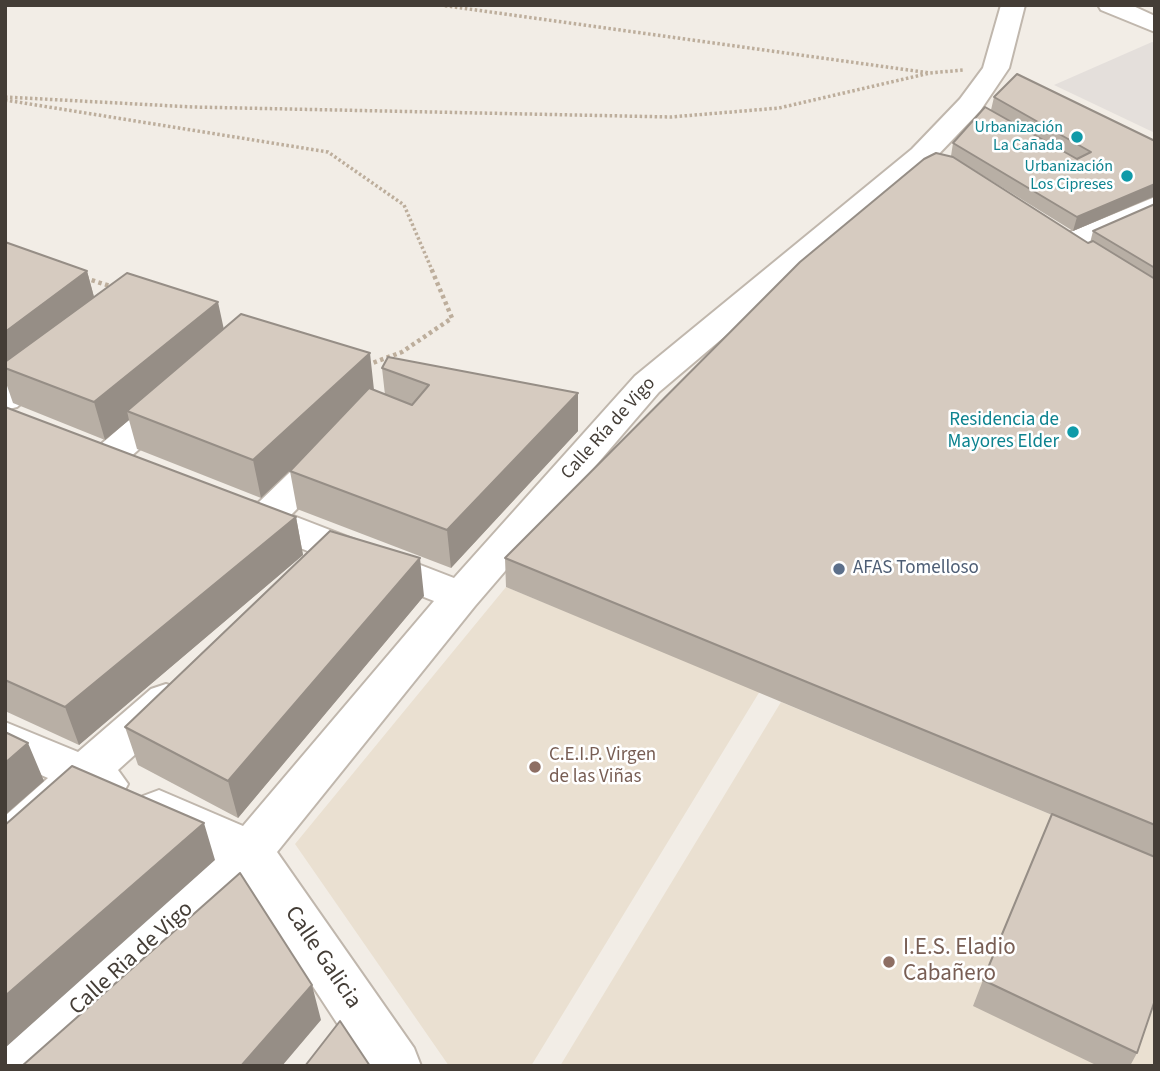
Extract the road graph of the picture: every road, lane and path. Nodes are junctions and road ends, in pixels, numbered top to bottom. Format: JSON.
{"nodes":[{"id":1,"x":440,"y":5,"type":"edge"},
{"id":2,"x":1013,"y":5,"type":"edge"},
{"id":3,"x":1110,"y":5,"type":"edge"},
{"id":4,"x":1155,"y":24,"type":"edge"},
{"id":5,"x":1006,"y":72,"type":"junction"},
{"id":6,"x":930,"y":73,"type":"junction"},
{"id":7,"x":5,"y":98,"type":"edge"},
{"id":8,"x":1155,"y":206,"type":"edge"},
{"id":9,"x":1100,"y":266,"type":"edge"},
{"id":10,"x":83,"y":277,"type":"edge"},
{"id":11,"x":122,"y":290,"type":"edge"},
{"id":12,"x":69,"y":347,"type":"edge"},
{"id":13,"x":357,"y":368,"type":"edge"},
{"id":14,"x":197,"y":380,"type":"edge"},
{"id":15,"x":9,"y":416,"type":"edge"},
{"id":16,"x":351,"y":433,"type":"edge"},
{"id":17,"x":68,"y":446,"type":"edge"},
{"id":18,"x":214,"y":500,"type":"edge"},
{"id":19,"x":265,"y":519,"type":"junction"},
{"id":20,"x":340,"y":548,"type":"junction"},
{"id":21,"x":304,"y":580,"type":"edge"},
{"id":22,"x":461,"y":596,"type":"junction"},
{"id":23,"x":199,"y":673,"type":"edge"},
{"id":24,"x":5,"y":739,"type":"edge"},
{"id":25,"x":83,"y":774,"type":"junction"},
{"id":26,"x":5,"y":844,"type":"edge"},
{"id":27,"x":250,"y":851,"type":"junction"},
{"id":28,"x":14,"y":1066,"type":"edge"},
{"id":29,"x":395,"y":1066,"type":"edge"}],
"edges":[{"from":1,"to":6,"type":"path"},
{"from":2,"to":5,"type":"street","name":"Calle Ría de Vigo"},
{"from":3,"to":4,"type":"street"},
{"from":5,"to":6,"type":"path"},
{"from":5,"to":22,"type":"street","name":"Calle Ría de Vigo"},
{"from":6,"to":7,"type":"path"},
{"from":7,"to":13,"type":"path"},
{"from":8,"to":9,"type":"street"},
{"from":10,"to":11,"type":"path"},
{"from":12,"to":15,"type":"street"},
{"from":14,"to":17,"type":"street"},
{"from":16,"to":19,"type":"street"},
{"from":18,"to":19,"type":"street"},
{"from":19,"to":20,"type":"street"},
{"from":20,"to":21,"type":"street"},
{"from":20,"to":22,"type":"street"},
{"from":22,"to":27,"type":"street","name":"Calle Ría de Vigo"},
{"from":23,"to":25,"type":"street"},
{"from":24,"to":25,"type":"street"},
{"from":25,"to":26,"type":"street"},
{"from":25,"to":27,"type":"street"},
{"from":27,"to":28,"type":"street","name":"Calle Ria de Vigo"},
{"from":27,"to":29,"type":"street","name":"Calle Galicia"}]}
